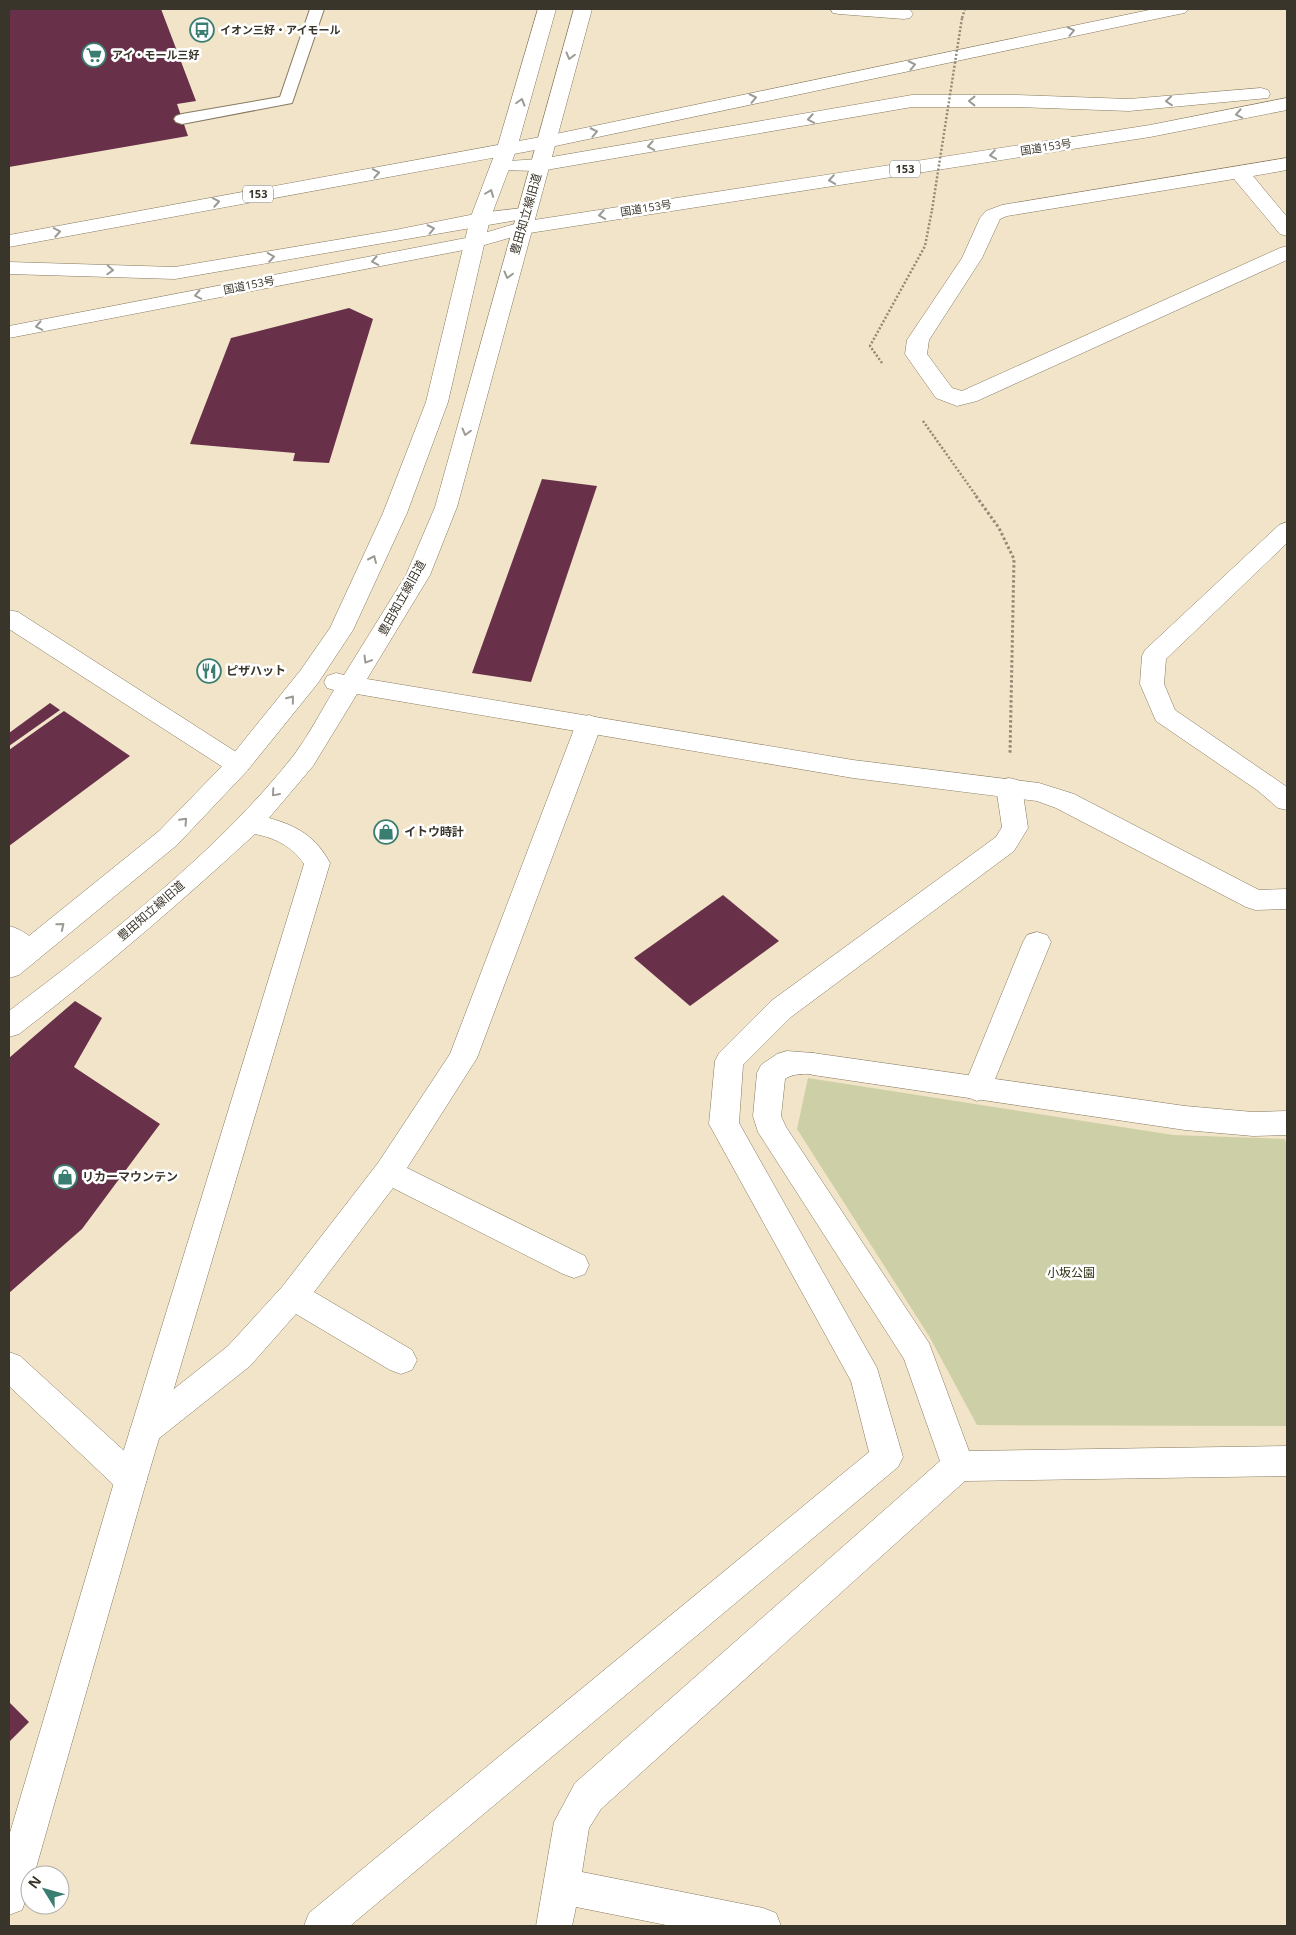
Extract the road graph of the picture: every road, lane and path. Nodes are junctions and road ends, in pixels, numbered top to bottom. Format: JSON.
{"nodes":[{"id":1,"x":317,"y":9,"type":"edge"},
{"id":2,"x":547,"y":9,"type":"edge"},
{"id":3,"x":583,"y":9,"type":"edge"},
{"id":4,"x":839,"y":9,"type":"edge"},
{"id":5,"x":965,"y":9,"type":"edge"},
{"id":6,"x":1179,"y":9,"type":"edge"},
{"id":7,"x":904,"y":14,"type":"dead end"},
{"id":8,"x":1287,"y":90,"type":"edge"},
{"id":9,"x":1287,"y":104,"type":"edge"},
{"id":10,"x":182,"y":119,"type":"dead end"},
{"id":11,"x":546,"y":142,"type":"junction"},
{"id":12,"x":504,"y":157,"type":"junction"},
{"id":13,"x":1287,"y":164,"type":"edge"},
{"id":14,"x":540,"y":165,"type":"junction"},
{"id":15,"x":1240,"y":173,"type":"junction"},
{"id":16,"x":523,"y":221,"type":"junction"},
{"id":17,"x":477,"y":230,"type":"junction"},
{"id":18,"x":1287,"y":230,"type":"edge"},
{"id":19,"x":9,"y":241,"type":"edge"},
{"id":20,"x":1287,"y":252,"type":"edge"},
{"id":21,"x":9,"y":268,"type":"edge"},
{"id":22,"x":9,"y":332,"type":"edge"},
{"id":23,"x":886,"y":370,"type":"dead end"},
{"id":24,"x":920,"y":417,"type":"dead end"},
{"id":25,"x":1287,"y":530,"type":"edge"},
{"id":26,"x":10,"y":621,"type":"edge"},
{"id":27,"x":309,"y":677,"type":"junction"},
{"id":28,"x":352,"y":686,"type":"junction"},
{"id":29,"x":589,"y":724,"type":"junction"},
{"id":30,"x":238,"y":765,"type":"junction"},
{"id":31,"x":1009,"y":787,"type":"junction"},
{"id":32,"x":1287,"y":801,"type":"edge"},
{"id":33,"x":250,"y":823,"type":"junction"},
{"id":34,"x":1287,"y":898,"type":"edge"},
{"id":35,"x":1037,"y":942,"type":"dead end"},
{"id":36,"x":16,"y":952,"type":"edge"},
{"id":37,"x":9,"y":1026,"type":"edge"},
{"id":38,"x":977,"y":1089,"type":"junction"},
{"id":39,"x":1287,"y":1123,"type":"edge"},
{"id":40,"x":388,"y":1172,"type":"junction"},
{"id":41,"x":574,"y":1265,"type":"dead end"},
{"id":42,"x":293,"y":1296,"type":"junction"},
{"id":43,"x":401,"y":1360,"type":"dead end"},
{"id":44,"x":9,"y":1366,"type":"edge"},
{"id":45,"x":146,"y":1430,"type":"junction"},
{"id":46,"x":1287,"y":1461,"type":"edge"},
{"id":47,"x":958,"y":1466,"type":"junction"},
{"id":48,"x":131,"y":1478,"type":"junction"},
{"id":49,"x":562,"y":1886,"type":"junction"},
{"id":50,"x":9,"y":1897,"type":"edge"},
{"id":51,"x":322,"y":1926,"type":"edge"},
{"id":52,"x":554,"y":1926,"type":"edge"},
{"id":53,"x":763,"y":1926,"type":"edge"}],
"edges":[{"from":1,"to":10,"type":"lane"},
{"from":12,"to":2,"type":"main road","one_way":true},
{"from":3,"to":11,"type":"main road","name":"豊田知立線旧道","one_way":true},
{"from":4,"to":7,"type":"main road"},
{"from":5,"to":23,"type":"path","bridge":true},
{"from":11,"to":6,"type":"main road","number":"153","one_way":true},
{"from":8,"to":14,"type":"main road","number":"153","one_way":true},
{"from":9,"to":16,"type":"main road","name":"国道153号","number":"153","one_way":true},
{"from":11,"to":12,"type":"main road","number":"153"},
{"from":11,"to":14,"type":"main road","name":"豊田知立線旧道"},
{"from":12,"to":14,"type":"main road","number":"153"},
{"from":17,"to":12,"type":"main road","one_way":true},
{"from":19,"to":12,"type":"main road","number":"153","one_way":true},
{"from":13,"to":15,"type":"main road"},
{"from":14,"to":16,"type":"main road","name":"豊田知立線旧道"},
{"from":15,"to":18,"type":"main road"},
{"from":15,"to":20,"type":"main road"},
{"from":16,"to":17,"type":"main road","name":"国道153号","number":"153"},
{"from":16,"to":28,"type":"main road","name":"豊田知立線旧道","one_way":true},
{"from":21,"to":17,"type":"main road","number":"153","one_way":true},
{"from":17,"to":22,"type":"main road","name":"国道153号","number":"153","one_way":true},
{"from":27,"to":17,"type":"main road","one_way":true},
{"from":24,"to":31,"type":"path"},
{"from":25,"to":32,"type":"main road"},
{"from":26,"to":30,"type":"main road"},
{"from":27,"to":28,"type":"main road"},
{"from":30,"to":27,"type":"main road","one_way":true},
{"from":28,"to":29,"type":"main road"},
{"from":28,"to":33,"type":"main road","name":"豊田知立線旧道","one_way":true},
{"from":29,"to":31,"type":"main road"},
{"from":29,"to":40,"type":"main road"},
{"from":36,"to":30,"type":"main road","one_way":true},
{"from":31,"to":34,"type":"main road"},
{"from":31,"to":51,"type":"main road"},
{"from":33,"to":37,"type":"main road","name":"豊田知立線旧道"},
{"from":33,"to":45,"type":"main road"},
{"from":35,"to":38,"type":"main road"},
{"from":38,"to":39,"type":"main road"},
{"from":38,"to":47,"type":"main road"},
{"from":40,"to":41,"type":"main road"},
{"from":40,"to":42,"type":"main road"},
{"from":42,"to":43,"type":"main road"},
{"from":42,"to":45,"type":"main road"},
{"from":44,"to":48,"type":"main road"},
{"from":45,"to":48,"type":"main road"},
{"from":46,"to":47,"type":"main road"},
{"from":47,"to":49,"type":"main road"},
{"from":48,"to":50,"type":"main road"},
{"from":49,"to":52,"type":"main road"},
{"from":49,"to":53,"type":"main road"}]}
